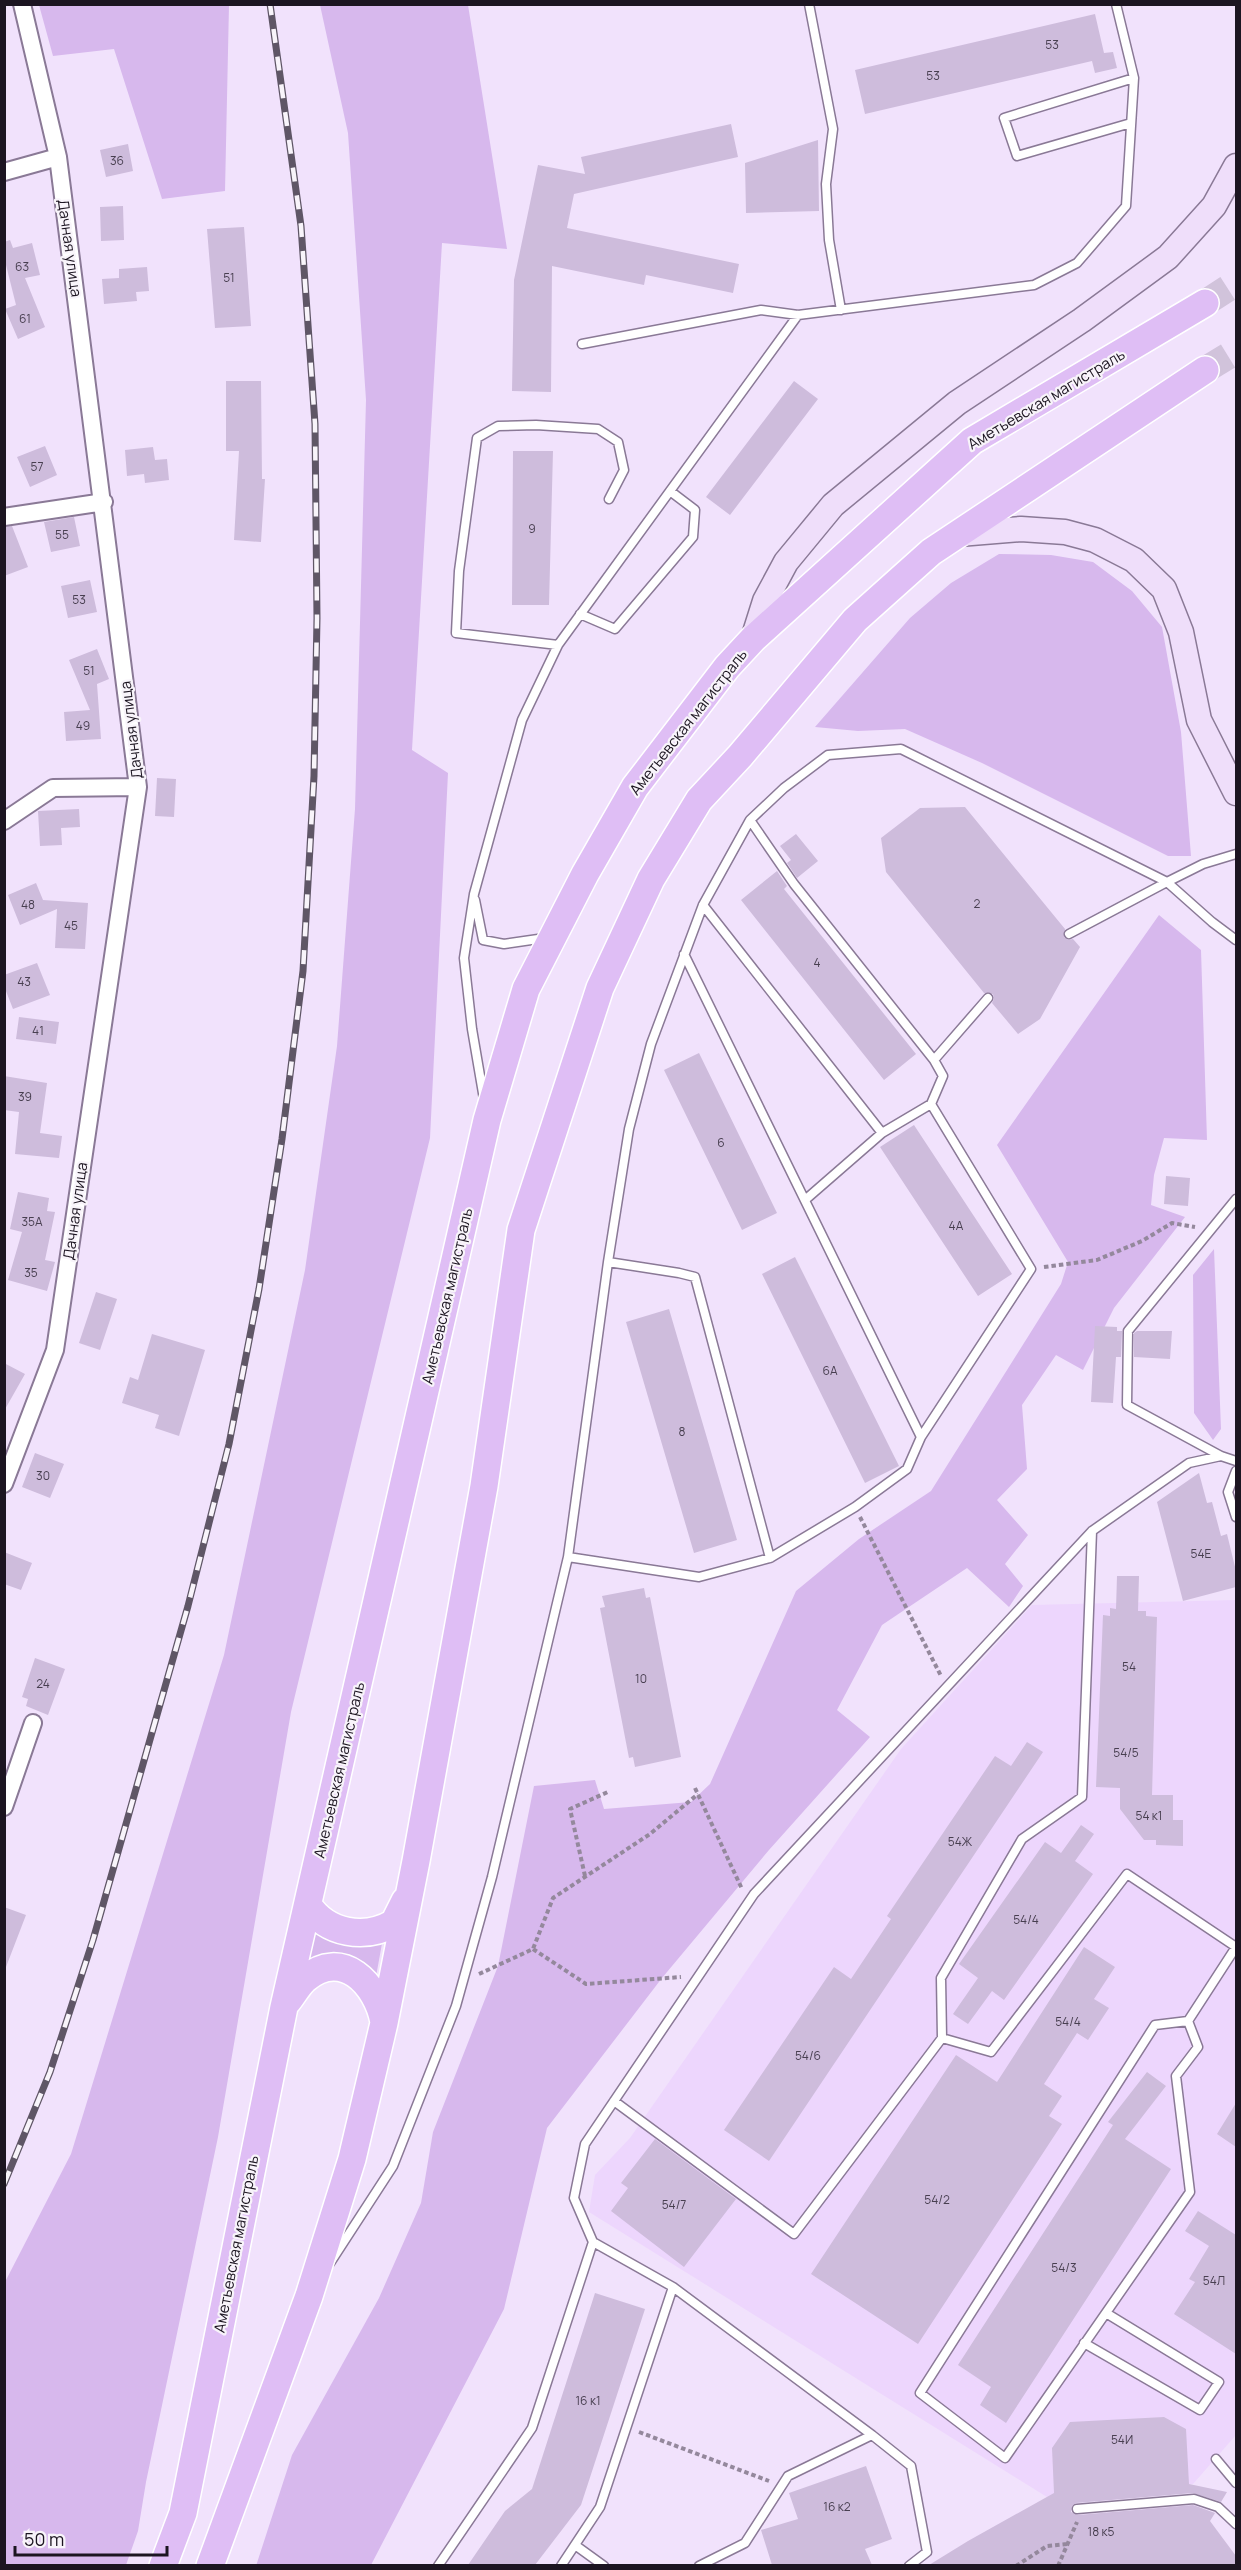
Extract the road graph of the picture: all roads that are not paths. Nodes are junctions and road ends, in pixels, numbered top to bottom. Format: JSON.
{"nodes":[{"id":1,"x":22,"y":4,"type":"edge"},
{"id":2,"x":809,"y":4,"type":"edge"},
{"id":3,"x":1116,"y":4,"type":"edge"},
{"id":4,"x":1134,"y":78,"type":"junction"},
{"id":5,"x":1131,"y":123,"type":"junction"},
{"id":6,"x":58,"y":157,"type":"junction"},
{"id":7,"x":1236,"y":166,"type":"edge"},
{"id":8,"x":4,"y":172,"type":"edge"},
{"id":9,"x":1205,"y":303,"type":"tunnel mouth"},
{"id":10,"x":841,"y":310,"type":"junction"},
{"id":11,"x":798,"y":315,"type":"junction"},
{"id":12,"x":582,"y":344,"type":"dead end"},
{"id":13,"x":1205,"y":370,"type":"tunnel mouth"},
{"id":14,"x":670,"y":491,"type":"junction"},
{"id":15,"x":609,"y":499,"type":"dead end"},
{"id":16,"x":104,"y":502,"type":"junction"},
{"id":17,"x":4,"y":517,"type":"edge"},
{"id":18,"x":959,"y":534,"type":"junction"},
{"id":19,"x":580,"y":614,"type":"junction"},
{"id":20,"x":753,"y":639,"type":"junction"},
{"id":21,"x":558,"y":645,"type":"junction"},
{"id":22,"x":138,"y":787,"type":"junction"},
{"id":23,"x":1236,"y":793,"type":"edge"},
{"id":24,"x":750,"y":820,"type":"junction"},
{"id":25,"x":4,"y":821,"type":"edge"},
{"id":26,"x":1236,"y":854,"type":"edge"},
{"id":27,"x":1167,"y":882,"type":"junction"},
{"id":28,"x":474,"y":894,"type":"junction"},
{"id":29,"x":704,"y":905,"type":"junction"},
{"id":30,"x":1069,"y":934,"type":"dead end"},
{"id":31,"x":551,"y":937,"type":"junction"},
{"id":32,"x":1236,"y":940,"type":"edge"},
{"id":33,"x":684,"y":954,"type":"junction"},
{"id":34,"x":988,"y":998,"type":"dead end"},
{"id":35,"x":934,"y":1060,"type":"junction"},
{"id":36,"x":931,"y":1104,"type":"junction"},
{"id":37,"x":488,"y":1120,"type":"junction"},
{"id":38,"x":882,"y":1133,"type":"junction"},
{"id":39,"x":1236,"y":1199,"type":"edge"},
{"id":40,"x":805,"y":1200,"type":"junction"},
{"id":41,"x":608,"y":1262,"type":"junction"},
{"id":42,"x":921,"y":1437,"type":"junction"},
{"id":43,"x":1221,"y":1456,"type":"junction"},
{"id":44,"x":1236,"y":1461,"type":"edge"},
{"id":45,"x":1236,"y":1471,"type":"edge"},
{"id":46,"x":4,"y":1484,"type":"edge"},
{"id":47,"x":1236,"y":1517,"type":"edge"},
{"id":48,"x":1092,"y":1531,"type":"junction"},
{"id":49,"x":568,"y":1557,"type":"junction"},
{"id":50,"x":770,"y":1558,"type":"junction"},
{"id":51,"x":33,"y":1723,"type":"dead end"},
{"id":52,"x":4,"y":1807,"type":"edge"},
{"id":53,"x":411,"y":1888,"type":"junction"},
{"id":54,"x":308,"y":1905,"type":"junction"},
{"id":55,"x":1236,"y":1947,"type":"edge"},
{"id":56,"x":284,"y":2007,"type":"junction"},
{"id":57,"x":1188,"y":2021,"type":"junction"},
{"id":58,"x":384,"y":2023,"type":"junction"},
{"id":59,"x":942,"y":2038,"type":"junction"},
{"id":60,"x":614,"y":2101,"type":"junction"},
{"id":61,"x":593,"y":2242,"type":"junction"},
{"id":62,"x":673,"y":2287,"type":"junction"},
{"id":63,"x":309,"y":2296,"type":"junction"},
{"id":64,"x":1106,"y":2313,"type":"junction"},
{"id":65,"x":1084,"y":2343,"type":"junction"},
{"id":66,"x":872,"y":2435,"type":"junction"},
{"id":67,"x":1215,"y":2459,"type":"dead end"},
{"id":68,"x":1236,"y":2483,"type":"edge"},
{"id":69,"x":1080,"y":2509,"type":"road end"},
{"id":70,"x":1236,"y":2524,"type":"edge"},
{"id":71,"x":575,"y":2545,"type":"junction"},
{"id":72,"x":163,"y":2565,"type":"edge"},
{"id":73,"x":210,"y":2565,"type":"edge"},
{"id":74,"x":438,"y":2565,"type":"edge"},
{"id":75,"x":561,"y":2565,"type":"edge"},
{"id":76,"x":604,"y":2565,"type":"edge"},
{"id":77,"x":699,"y":2565,"type":"edge"},
{"id":78,"x":909,"y":2565,"type":"edge"}],
"edges":[{"from":1,"to":6,"type":"street","name":"Дачная улица"},
{"from":2,"to":10,"type":"lane"},
{"from":3,"to":4,"type":"lane"},
{"from":4,"to":5,"type":"lane"},
{"from":4,"to":5,"type":"lane"},
{"from":5,"to":10,"type":"lane"},
{"from":6,"to":8,"type":"street"},
{"from":6,"to":16,"type":"street","name":"Дачная улица"},
{"from":7,"to":20,"type":"main road"},
{"from":9,"to":20,"type":"main road","name":"Аметьевская магистраль"},
{"from":10,"to":11,"type":"lane"},
{"from":11,"to":12,"type":"lane"},
{"from":11,"to":14,"type":"lane"},
{"from":13,"to":18,"type":"main road"},
{"from":14,"to":19,"type":"lane"},
{"from":14,"to":19,"type":"lane"},
{"from":15,"to":21,"type":"lane"},
{"from":16,"to":17,"type":"street"},
{"from":16,"to":22,"type":"street","name":"Дачная улица"},
{"from":18,"to":23,"type":"main road"},
{"from":18,"to":53,"type":"main road"},
{"from":19,"to":21,"type":"lane"},
{"from":20,"to":31,"type":"main road","name":"Аметьевская магистраль"},
{"from":21,"to":28,"type":"lane"},
{"from":22,"to":25,"type":"street"},
{"from":22,"to":46,"type":"street","name":"Дачная улица"},
{"from":24,"to":27,"type":"lane"},
{"from":24,"to":29,"type":"lane"},
{"from":24,"to":35,"type":"lane"},
{"from":26,"to":27,"type":"lane"},
{"from":27,"to":30,"type":"lane"},
{"from":27,"to":32,"type":"lane"},
{"from":28,"to":31,"type":"lane"},
{"from":28,"to":37,"type":"lane"},
{"from":29,"to":33,"type":"lane"},
{"from":29,"to":38,"type":"lane"},
{"from":31,"to":37,"type":"main road","name":"Аметьевская магистраль"},
{"from":33,"to":40,"type":"lane"},
{"from":33,"to":41,"type":"lane"},
{"from":34,"to":35,"type":"lane"},
{"from":35,"to":36,"type":"lane"},
{"from":36,"to":38,"type":"lane"},
{"from":36,"to":42,"type":"lane"},
{"from":37,"to":54,"type":"main road","name":"Аметьевская магистраль"},
{"from":38,"to":40,"type":"lane"},
{"from":39,"to":43,"type":"lane"},
{"from":40,"to":42,"type":"lane"},
{"from":41,"to":49,"type":"lane"},
{"from":41,"to":50,"type":"lane"},
{"from":42,"to":50,"type":"lane"},
{"from":43,"to":44,"type":"lane"},
{"from":43,"to":48,"type":"lane"},
{"from":45,"to":47,"type":"lane"},
{"from":48,"to":59,"type":"lane"},
{"from":48,"to":60,"type":"lane"},
{"from":49,"to":50,"type":"lane"},
{"from":49,"to":63,"type":"lane"},
{"from":51,"to":52,"type":"street"},
{"from":53,"to":54,"type":"main road"},
{"from":53,"to":58,"type":"main road"},
{"from":54,"to":56,"type":"main road","name":"Аметьевская магистраль"},
{"from":55,"to":57,"type":"lane"},
{"from":55,"to":59,"type":"lane"},
{"from":56,"to":58,"type":"main road"},
{"from":56,"to":72,"type":"main road","name":"Аметьевская магистраль"},
{"from":57,"to":64,"type":"lane"},
{"from":57,"to":65,"type":"lane"},
{"from":58,"to":63,"type":"main road"},
{"from":59,"to":60,"type":"lane"},
{"from":60,"to":61,"type":"lane"},
{"from":61,"to":62,"type":"lane"},
{"from":61,"to":74,"type":"lane"},
{"from":62,"to":66,"type":"lane"},
{"from":62,"to":71,"type":"lane"},
{"from":63,"to":73,"type":"main road"},
{"from":64,"to":65,"type":"lane"},
{"from":64,"to":65,"type":"lane"},
{"from":66,"to":77,"type":"lane"},
{"from":66,"to":78,"type":"lane"},
{"from":67,"to":68,"type":"lane"},
{"from":69,"to":70,"type":"lane"},
{"from":71,"to":75,"type":"lane"},
{"from":71,"to":76,"type":"lane"}]}
